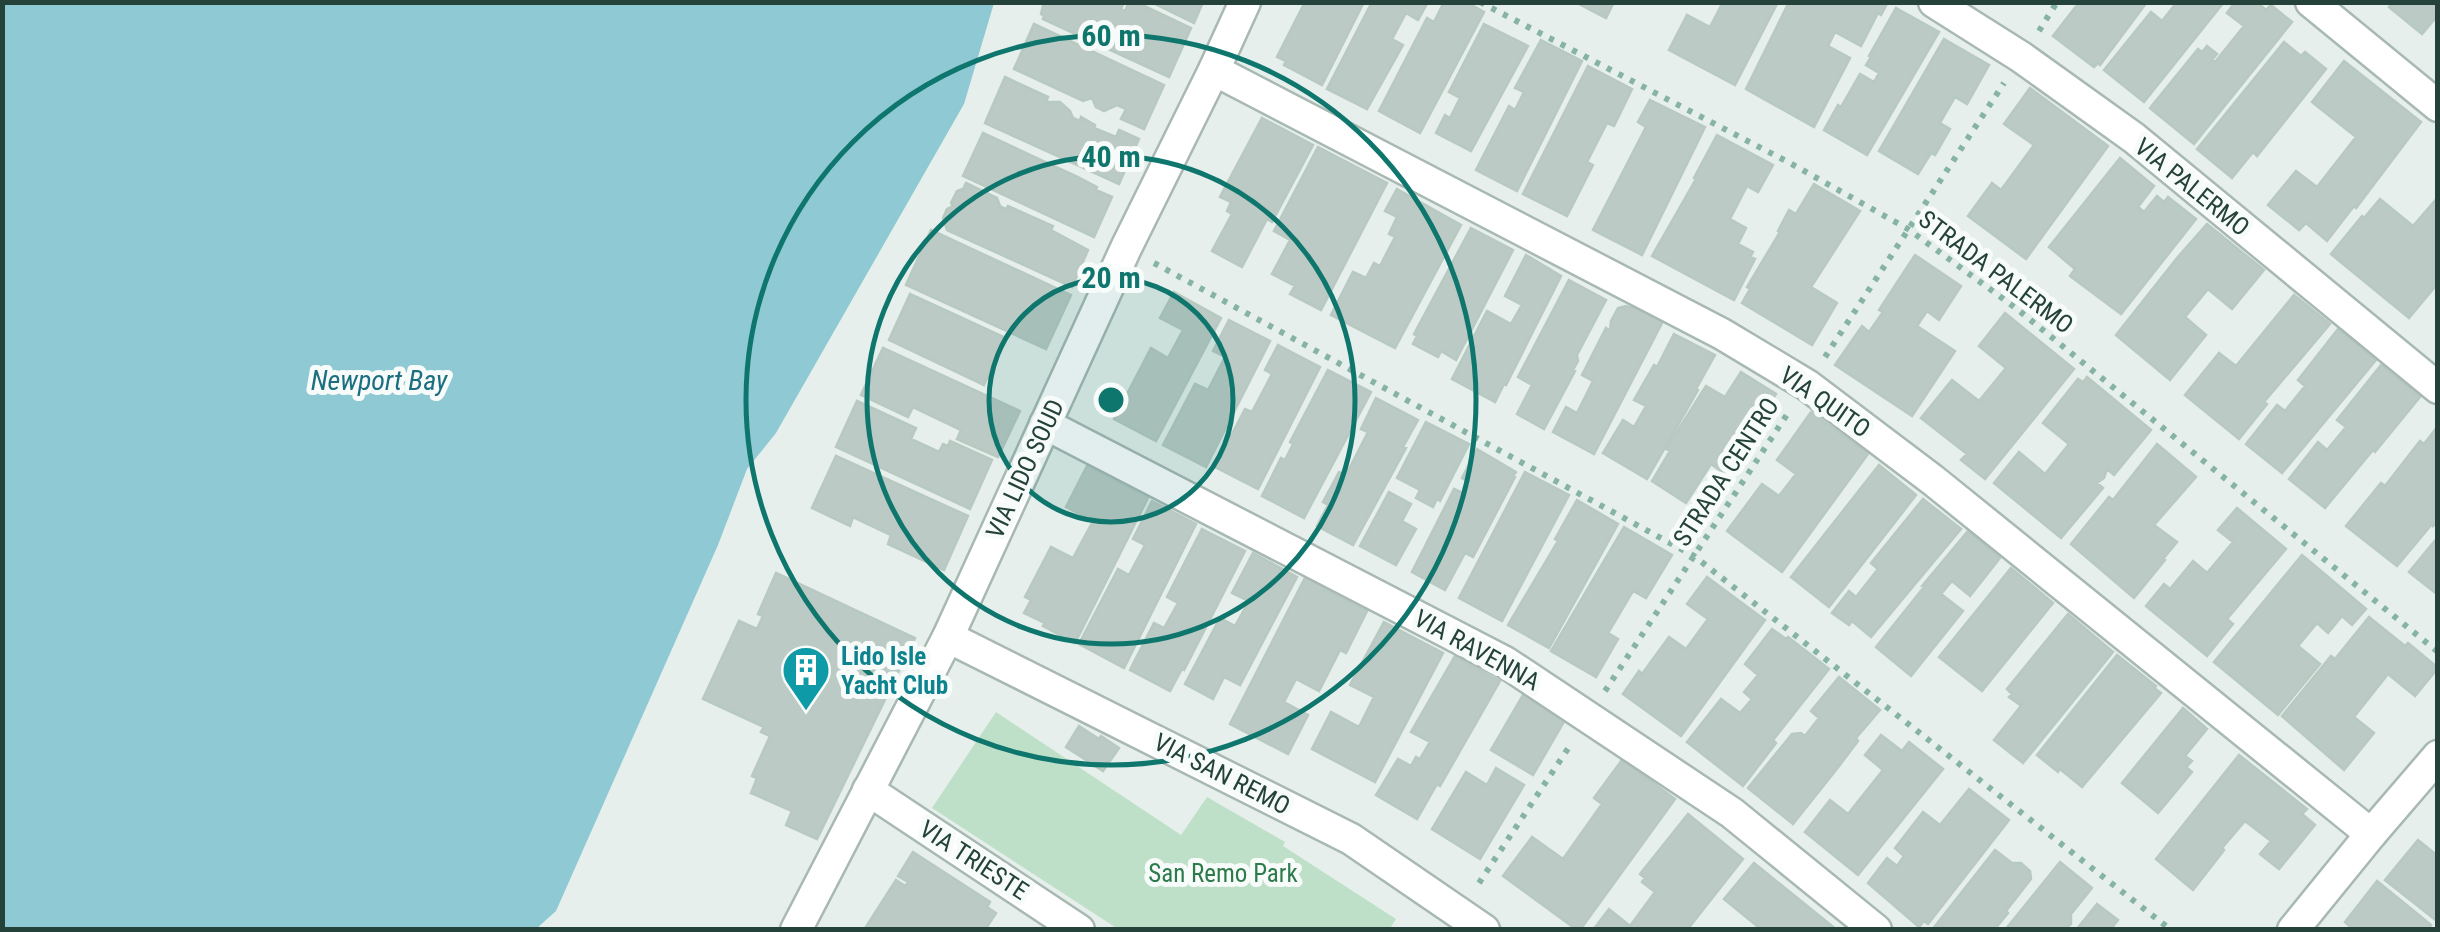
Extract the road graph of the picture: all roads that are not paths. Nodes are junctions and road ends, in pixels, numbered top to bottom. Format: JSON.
{"nodes":[{"id":1,"x":1245,"y":2,"type":"edge"},
{"id":2,"x":1934,"y":2,"type":"edge"},
{"id":3,"x":2311,"y":2,"type":"edge"},
{"id":4,"x":1214,"y":70,"type":"junction"},
{"id":5,"x":2438,"y":106,"type":"edge"},
{"id":6,"x":2438,"y":388,"type":"edge"},
{"id":7,"x":1045,"y":424,"type":"junction"},
{"id":8,"x":948,"y":637,"type":"junction"},
{"id":9,"x":2438,"y":756,"type":"edge"},
{"id":10,"x":868,"y":790,"type":"junction"},
{"id":11,"x":2371,"y":834,"type":"junction"},
{"id":12,"x":1472,"y":921,"type":"edge"},
{"id":13,"x":796,"y":930,"type":"edge"},
{"id":14,"x":1080,"y":930,"type":"edge"},
{"id":15,"x":1876,"y":930,"type":"edge"},
{"id":16,"x":2294,"y":930,"type":"edge"}],
"edges":[{"from":1,"to":4,"type":"street","name":"VIA LIDO SOUD"},
{"from":2,"to":6,"type":"street","name":"VIA PALERMO"},
{"from":3,"to":5,"type":"street"},
{"from":4,"to":7,"type":"street","name":"VIA LIDO SOUD"},
{"from":4,"to":11,"type":"street","name":"VIA QUITO"},
{"from":7,"to":8,"type":"street","name":"VIA LIDO SOUD"},
{"from":7,"to":15,"type":"street","name":"VIA RAVENNA"},
{"from":8,"to":10,"type":"street","name":"VIA LIDO SOUD"},
{"from":8,"to":12,"type":"street","name":"VIA SAN REMO"},
{"from":9,"to":11,"type":"street"},
{"from":10,"to":13,"type":"street","name":"VIA LIDO SOUD"},
{"from":10,"to":14,"type":"street","name":"VIA TRIESTE"},
{"from":11,"to":16,"type":"street"}]}
